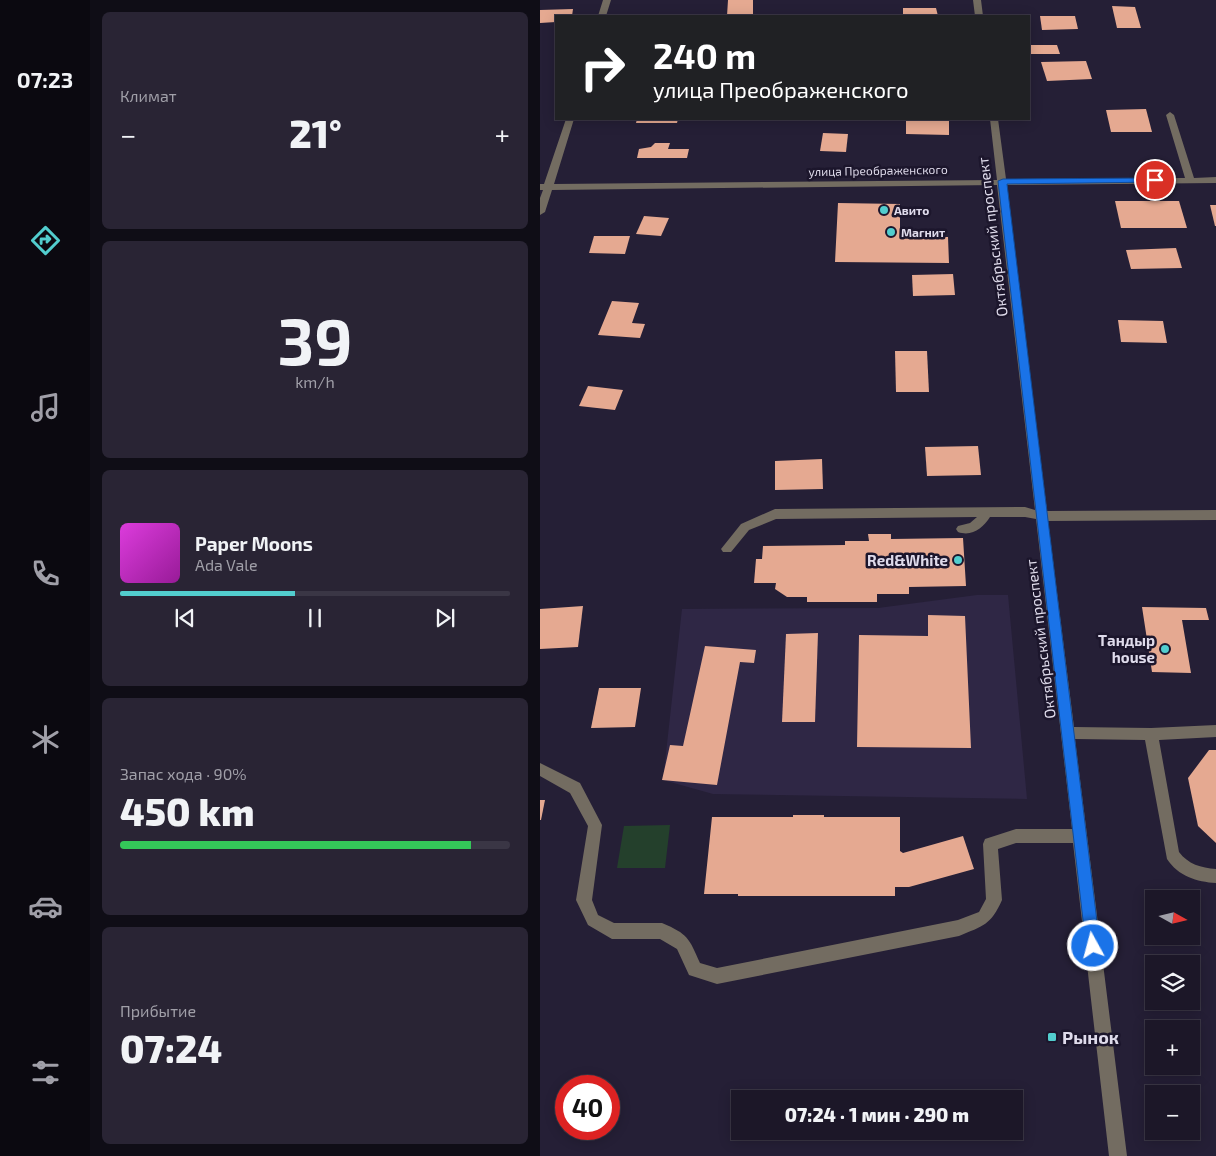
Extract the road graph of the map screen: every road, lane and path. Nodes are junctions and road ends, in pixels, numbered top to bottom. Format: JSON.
{"nodes":[{"id":1,"x":607,"y":0,"type":"edge"},
{"id":2,"x":977,"y":0,"type":"edge"},
{"id":3,"x":602,"y":15,"type":"edge"},
{"id":4,"x":979,"y":15,"type":"edge"},
{"id":5,"x":1170,"y":115,"type":"dead end"},
{"id":6,"x":570,"y":120,"type":"edge"},
{"id":7,"x":994,"y":120,"type":"edge"},
{"id":8,"x":1190,"y":180,"type":"junction"},
{"id":9,"x":1216,"y":180,"type":"edge"},
{"id":10,"x":1003,"y":181,"type":"junction"},
{"id":11,"x":544,"y":187,"type":"edge"},
{"id":12,"x":540,"y":212,"type":"edge"},
{"id":13,"x":987,"y":512,"type":"junction"},
{"id":14,"x":1216,"y":515,"type":"edge"},
{"id":15,"x":1042,"y":516,"type":"junction"},
{"id":16,"x":962,"y":529,"type":"dead end"},
{"id":17,"x":727,"y":549,"type":"dead end"},
{"id":18,"x":1216,"y":731,"type":"edge"},
{"id":19,"x":1068,"y":733,"type":"junction"},
{"id":20,"x":1151,"y":734,"type":"junction"},
{"id":21,"x":540,"y":768,"type":"edge"},
{"id":22,"x":1080,"y":836,"type":"junction"},
{"id":23,"x":1216,"y":876,"type":"edge"},
{"id":24,"x":1118,"y":1156,"type":"edge"}],
"edges":[{"from":1,"to":3,"type":"street"},
{"from":2,"to":4,"type":"street"},
{"from":5,"to":8,"type":"street"},
{"from":6,"to":11,"type":"street"},
{"from":7,"to":10,"type":"street","name":"Октябрьский проспект"},
{"from":8,"to":9,"type":"street","name":"улица Преображенского"},
{"from":8,"to":10,"type":"street","name":"улица Преображенского"},
{"from":10,"to":11,"type":"street","name":"улица Преображенского"},
{"from":10,"to":15,"type":"street","name":"Октябрьский проспект"},
{"from":11,"to":12,"type":"street"},
{"from":13,"to":15,"type":"street"},
{"from":13,"to":16,"type":"street"},
{"from":13,"to":17,"type":"street"},
{"from":14,"to":15,"type":"street"},
{"from":15,"to":19,"type":"street","name":"Октябрьский проспект"},
{"from":18,"to":20,"type":"street"},
{"from":19,"to":20,"type":"street"},
{"from":19,"to":22,"type":"street","name":"Октябрьский проспект"},
{"from":20,"to":23,"type":"street"},
{"from":21,"to":22,"type":"street"},
{"from":22,"to":24,"type":"street","name":"Октябрьский проспект"}]}
